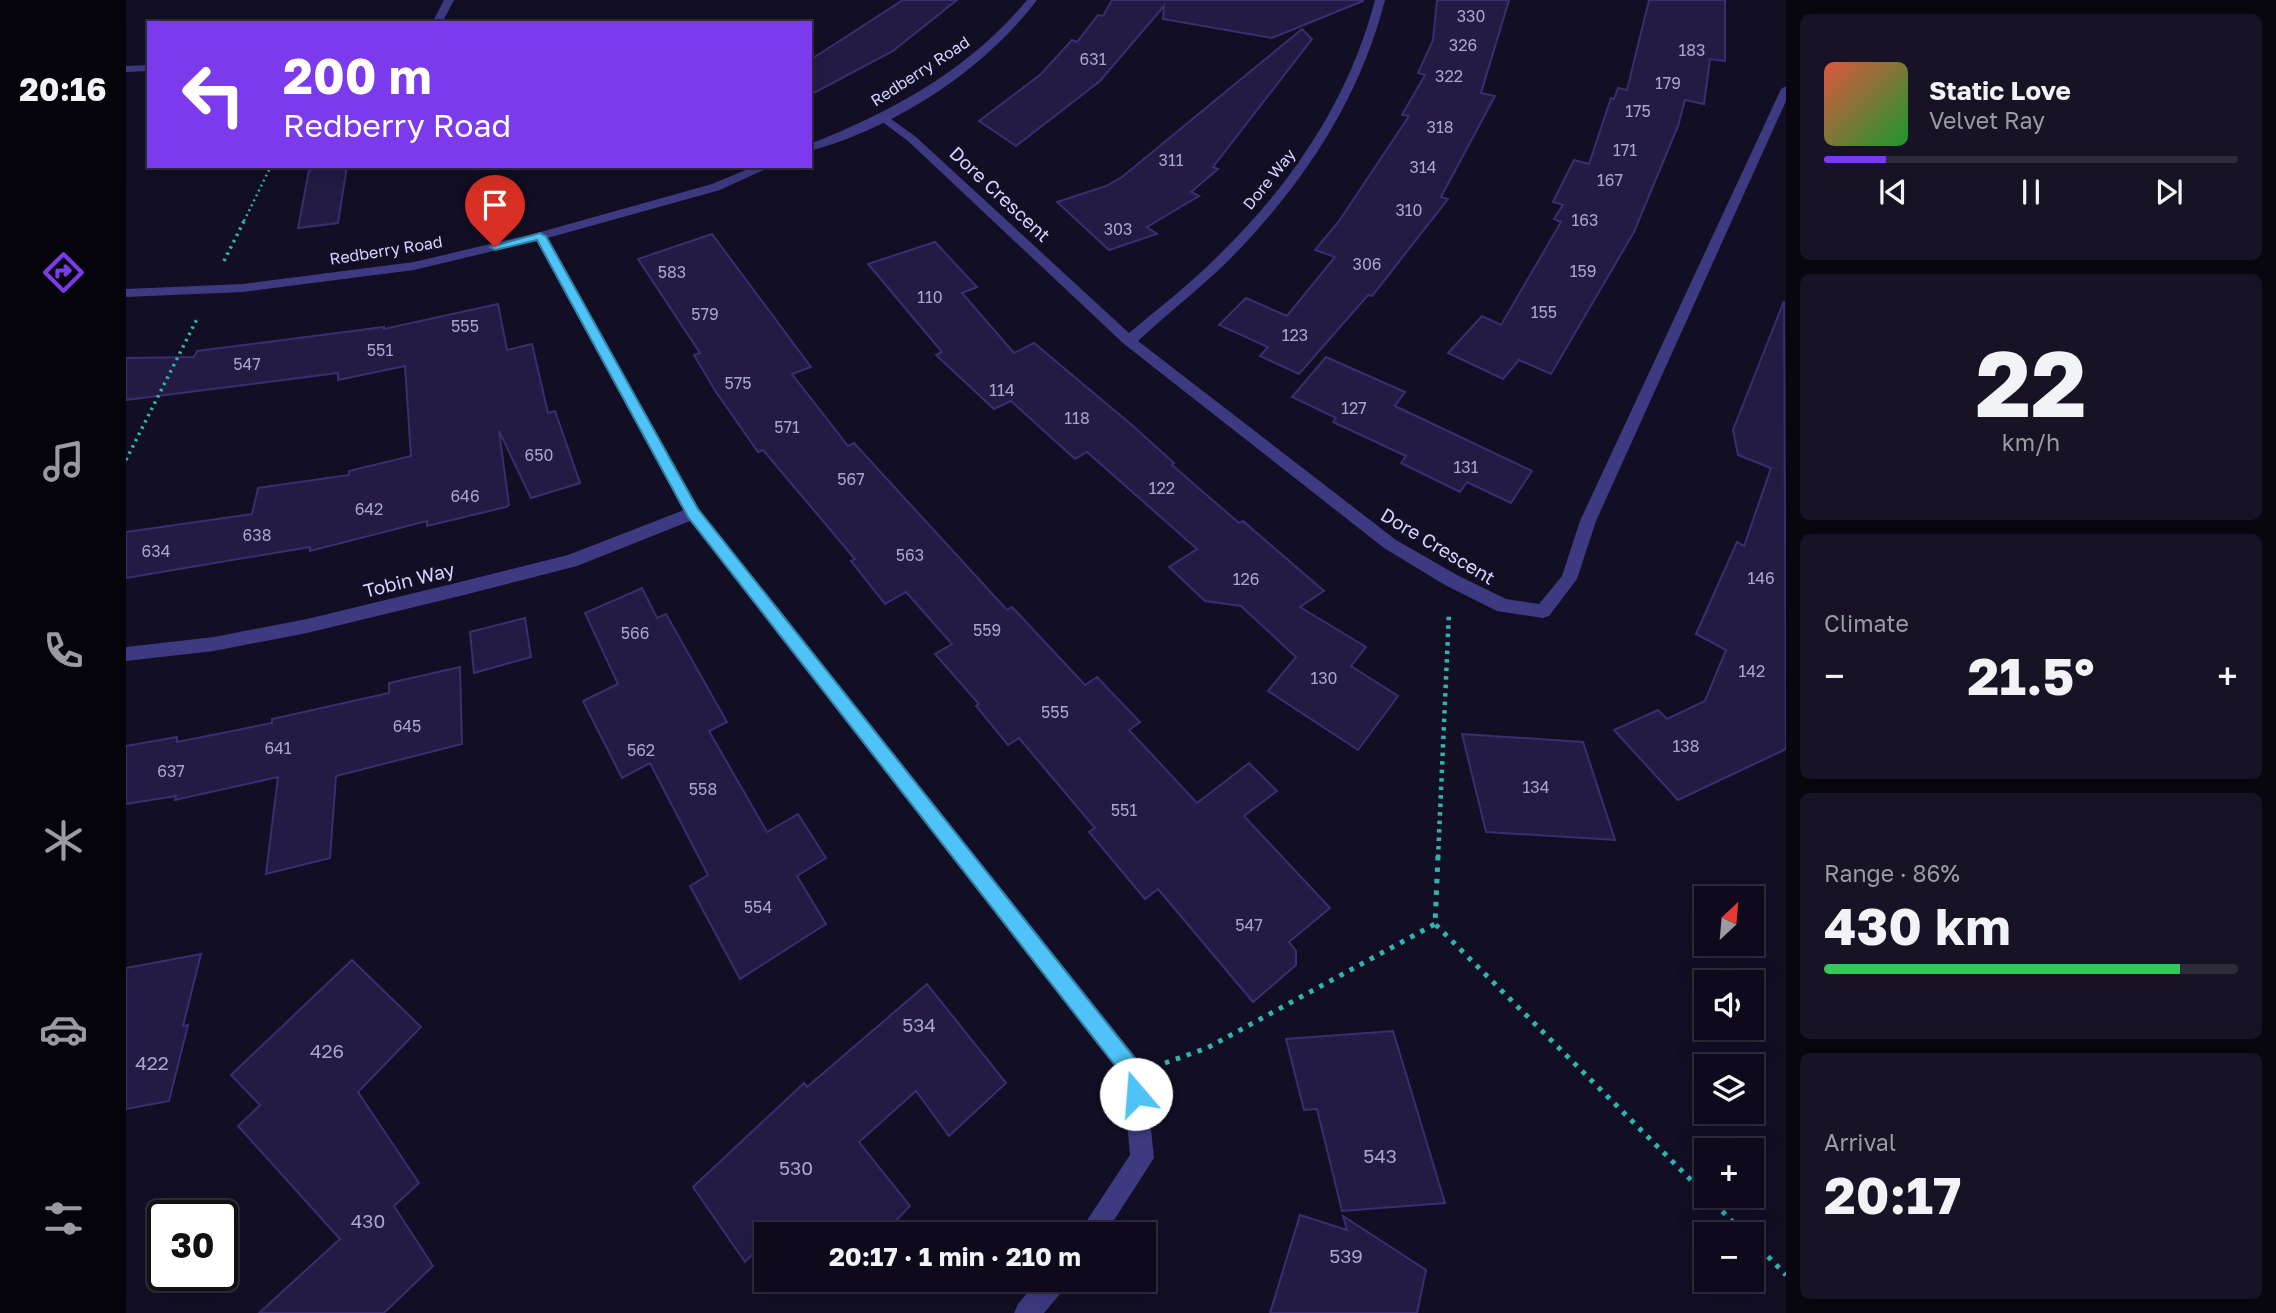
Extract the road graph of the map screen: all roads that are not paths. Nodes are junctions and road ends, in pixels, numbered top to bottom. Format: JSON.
{"nodes":[{"id":1,"x":449,"y":0,"type":"edge"},
{"id":2,"x":1032,"y":0,"type":"edge"},
{"id":3,"x":1380,"y":0,"type":"edge"},
{"id":4,"x":438,"y":21,"type":"edge"},
{"id":5,"x":147,"y":68,"type":"edge"},
{"id":6,"x":126,"y":69,"type":"edge"},
{"id":7,"x":1786,"y":89,"type":"edge"},
{"id":8,"x":883,"y":118,"type":"junction"},
{"id":9,"x":812,"y":147,"type":"edge"},
{"id":10,"x":761,"y":168,"type":"edge"},
{"id":11,"x":540,"y":236,"type":"junction"},
{"id":12,"x":126,"y":293,"type":"edge"},
{"id":13,"x":1129,"y":341,"type":"junction"},
{"id":14,"x":693,"y":513,"type":"junction"},
{"id":15,"x":126,"y":654,"type":"edge"},
{"id":16,"x":1098,"y":1222,"type":"edge"},
{"id":17,"x":1045,"y":1292,"type":"edge"},
{"id":18,"x":1027,"y":1313,"type":"edge"}],
"edges":[{"from":1,"to":4,"type":"street"},
{"from":2,"to":8,"type":"street","name":"Redberry Road"},
{"from":3,"to":13,"type":"street","name":"Dore Way"},
{"from":5,"to":6,"type":"street"},
{"from":7,"to":13,"type":"street","name":"Dore Crescent"},
{"from":8,"to":9,"type":"street","name":"Redberry Road"},
{"from":8,"to":13,"type":"street","name":"Dore Crescent"},
{"from":10,"to":11,"type":"street","name":"Redberry Road"},
{"from":11,"to":12,"type":"street","name":"Redberry Road"},
{"from":11,"to":14,"type":"street"},
{"from":14,"to":15,"type":"street","name":"Tobin Way"},
{"from":14,"to":16,"type":"street"},
{"from":17,"to":18,"type":"street"}]}
